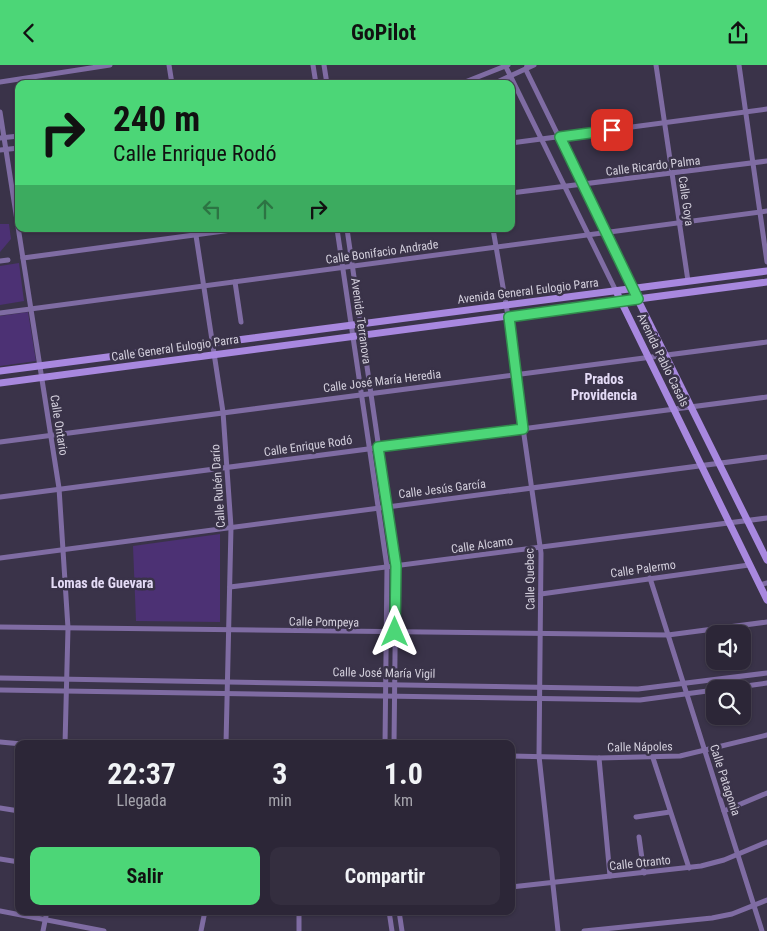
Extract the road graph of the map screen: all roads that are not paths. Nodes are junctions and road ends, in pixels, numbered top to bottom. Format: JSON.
{"nodes":[{"id":1,"x":110,"y":65,"type":"edge"},
{"id":2,"x":169,"y":65,"type":"edge"},
{"id":3,"x":313,"y":65,"type":"edge"},
{"id":4,"x":324,"y":65,"type":"edge"},
{"id":5,"x":506,"y":65,"type":"edge"},
{"id":6,"x":534,"y":65,"type":"edge"},
{"id":7,"x":656,"y":65,"type":"edge"},
{"id":8,"x":739,"y":65,"type":"edge"},
{"id":9,"x":526,"y":67,"type":"edge"},
{"id":10,"x":511,"y":77,"type":"junction"},
{"id":11,"x":171,"y":80,"type":"edge"},
{"id":12,"x":315,"y":80,"type":"edge"},
{"id":13,"x":326,"y":80,"type":"edge"},
{"id":14,"x":470,"y":80,"type":"edge"},
{"id":15,"x":503,"y":80,"type":"edge"},
{"id":16,"x":512,"y":80,"type":"edge"},
{"id":17,"x":0,"y":82,"type":"edge"},
{"id":18,"x":515,"y":85,"type":"edge"},
{"id":19,"x":767,"y":109,"type":"edge"},
{"id":20,"x":0,"y":112,"type":"edge"},
{"id":21,"x":746,"y":112,"type":"junction"},
{"id":22,"x":665,"y":123,"type":"junction"},
{"id":23,"x":15,"y":136,"type":"edge"},
{"id":24,"x":560,"y":137,"type":"junction"},
{"id":25,"x":2,"y":138,"type":"edge"},
{"id":26,"x":541,"y":139,"type":"junction"},
{"id":27,"x":515,"y":142,"type":"edge"},
{"id":28,"x":3,"y":150,"type":"edge"},
{"id":29,"x":767,"y":161,"type":"edge"},
{"id":30,"x":753,"y":163,"type":"junction"},
{"id":31,"x":672,"y":173,"type":"junction"},
{"id":32,"x":584,"y":185,"type":"junction"},
{"id":33,"x":563,"y":186,"type":"junction"},
{"id":34,"x":515,"y":192,"type":"edge"},
{"id":35,"x":15,"y":199,"type":"edge"},
{"id":36,"x":767,"y":211,"type":"edge"},
{"id":37,"x":760,"y":212,"type":"junction"},
{"id":38,"x":679,"y":223,"type":"junction"},
{"id":39,"x":20,"y":232,"type":"edge"},
{"id":40,"x":196,"y":232,"type":"edge"},
{"id":41,"x":337,"y":232,"type":"edge"},
{"id":42,"x":347,"y":232,"type":"edge"},
{"id":43,"x":494,"y":232,"type":"edge"},
{"id":44,"x":606,"y":233,"type":"junction"},
{"id":45,"x":588,"y":235,"type":"junction"},
{"id":46,"x":496,"y":247,"type":"junction"},
{"id":47,"x":23,"y":258,"type":"junction"},
{"id":48,"x":8,"y":260,"type":"dead end"},
{"id":49,"x":0,"y":261,"type":"edge"},
{"id":50,"x":767,"y":262,"type":"edge"},
{"id":51,"x":353,"y":266,"type":"junction"},
{"id":52,"x":343,"y":267,"type":"junction"},
{"id":53,"x":767,"y":271,"type":"edge"},
{"id":54,"x":688,"y":281,"type":"junction"},
{"id":55,"x":235,"y":282,"type":"junction"},
{"id":56,"x":767,"y":282,"type":"edge"},
{"id":57,"x":204,"y":286,"type":"junction"},
{"id":58,"x":633,"y":289,"type":"junction"},
{"id":59,"x":616,"y":291,"type":"junction"},
{"id":60,"x":638,"y":299,"type":"junction"},
{"id":61,"x":622,"y":302,"type":"junction"},
{"id":62,"x":507,"y":305,"type":"junction"},
{"id":63,"x":31,"y":308,"type":"junction"},
{"id":64,"x":0,"y":313,"type":"edge"},
{"id":65,"x":509,"y":317,"type":"junction"},
{"id":66,"x":241,"y":322,"type":"dead end"},
{"id":67,"x":361,"y":323,"type":"junction"},
{"id":68,"x":351,"y":325,"type":"junction"},
{"id":69,"x":362,"y":335,"type":"junction"},
{"id":70,"x":353,"y":336,"type":"junction"},
{"id":71,"x":767,"y":342,"type":"edge"},
{"id":72,"x":212,"y":343,"type":"junction"},
{"id":73,"x":214,"y":354,"type":"junction"},
{"id":74,"x":666,"y":355,"type":"junction"},
{"id":75,"x":649,"y":357,"type":"junction"},
{"id":76,"x":40,"y":366,"type":"junction"},
{"id":77,"x":0,"y":371,"type":"edge"},
{"id":78,"x":518,"y":374,"type":"junction"},
{"id":79,"x":42,"y":377,"type":"junction"},
{"id":80,"x":0,"y":383,"type":"edge"},
{"id":81,"x":371,"y":393,"type":"junction"},
{"id":82,"x":362,"y":394,"type":"junction"},
{"id":83,"x":767,"y":397,"type":"edge"},
{"id":84,"x":691,"y":406,"type":"junction"},
{"id":85,"x":673,"y":409,"type":"junction"},
{"id":86,"x":223,"y":412,"type":"junction"},
{"id":87,"x":523,"y":429,"type":"junction"},
{"id":88,"x":50,"y":435,"type":"junction"},
{"id":89,"x":0,"y":442,"type":"edge"},
{"id":90,"x":378,"y":447,"type":"junction"},
{"id":91,"x":370,"y":448,"type":"junction"},
{"id":92,"x":767,"y":457,"type":"edge"},
{"id":93,"x":720,"y":463,"type":"junction"},
{"id":94,"x":701,"y":466,"type":"junction"},
{"id":95,"x":227,"y":467,"type":"junction"},
{"id":96,"x":59,"y":488,"type":"junction"},
{"id":97,"x":532,"y":488,"type":"junction"},
{"id":98,"x":0,"y":497,"type":"edge"},
{"id":99,"x":387,"y":506,"type":"junction"},
{"id":100,"x":378,"y":507,"type":"junction"},
{"id":101,"x":767,"y":518,"type":"edge"},
{"id":102,"x":748,"y":520,"type":"junction"},
{"id":103,"x":728,"y":523,"type":"junction"},
{"id":104,"x":231,"y":527,"type":"junction"},
{"id":105,"x":541,"y":547,"type":"junction"},
{"id":106,"x":62,"y":549,"type":"junction"},
{"id":107,"x":0,"y":558,"type":"edge"},
{"id":108,"x":767,"y":560,"type":"edge"},
{"id":109,"x":749,"y":565,"type":"junction"},
{"id":110,"x":396,"y":566,"type":"junction"},
{"id":111,"x":387,"y":567,"type":"junction"},
{"id":112,"x":650,"y":578,"type":"junction"},
{"id":113,"x":767,"y":583,"type":"edge"},
{"id":114,"x":759,"y":585,"type":"junction"},
{"id":115,"x":230,"y":587,"type":"junction"},
{"id":116,"x":541,"y":595,"type":"junction"},
{"id":117,"x":767,"y":600,"type":"edge"},
{"id":118,"x":767,"y":622,"type":"edge"},
{"id":119,"x":0,"y":627,"type":"edge"},
{"id":120,"x":68,"y":628,"type":"junction"},
{"id":121,"x":230,"y":631,"type":"junction"},
{"id":122,"x":386,"y":632,"type":"junction"},
{"id":123,"x":395,"y":632,"type":"junction"},
{"id":124,"x":540,"y":634,"type":"junction"},
{"id":125,"x":668,"y":635,"type":"junction"},
{"id":126,"x":767,"y":673,"type":"edge"},
{"id":127,"x":0,"y":678,"type":"edge"},
{"id":128,"x":67,"y":679,"type":"junction"},
{"id":129,"x":228,"y":681,"type":"junction"},
{"id":130,"x":386,"y":683,"type":"junction"},
{"id":131,"x":394,"y":683,"type":"junction"},
{"id":132,"x":767,"y":683,"type":"edge"},
{"id":133,"x":684,"y":684,"type":"junction"},
{"id":134,"x":751,"y":685,"type":"edge"},
{"id":135,"x":540,"y":687,"type":"junction"},
{"id":136,"x":0,"y":689,"type":"edge"},
{"id":137,"x":67,"y":691,"type":"junction"},
{"id":138,"x":706,"y":691,"type":"edge"},
{"id":139,"x":228,"y":693,"type":"junction"},
{"id":140,"x":687,"y":693,"type":"junction"},
{"id":141,"x":386,"y":695,"type":"junction"},
{"id":142,"x":394,"y":695,"type":"junction"},
{"id":143,"x":540,"y":697,"type":"junction"},
{"id":144,"x":767,"y":735,"type":"edge"},
{"id":145,"x":65,"y":740,"type":"edge"},
{"id":146,"x":226,"y":740,"type":"edge"},
{"id":147,"x":385,"y":740,"type":"edge"},
{"id":148,"x":394,"y":740,"type":"edge"},
{"id":149,"x":0,"y":742,"type":"edge"},
{"id":150,"x":15,"y":743,"type":"edge"},
{"id":151,"x":705,"y":751,"type":"junction"},
{"id":152,"x":515,"y":756,"type":"edge"},
{"id":153,"x":539,"y":756,"type":"junction"},
{"id":154,"x":599,"y":758,"type":"junction"},
{"id":155,"x":653,"y":758,"type":"junction"},
{"id":156,"x":767,"y":793,"type":"edge"},
{"id":157,"x":0,"y":808,"type":"edge"},
{"id":158,"x":15,"y":810,"type":"edge"},
{"id":159,"x":724,"y":811,"type":"junction"},
{"id":160,"x":670,"y":812,"type":"junction"},
{"id":161,"x":636,"y":817,"type":"dead end"},
{"id":162,"x":638,"y":837,"type":"dead end"},
{"id":163,"x":767,"y":842,"type":"edge"},
{"id":164,"x":738,"y":855,"type":"junction"},
{"id":165,"x":0,"y":859,"type":"edge"},
{"id":166,"x":15,"y":861,"type":"edge"},
{"id":167,"x":688,"y":868,"type":"junction"},
{"id":168,"x":644,"y":873,"type":"junction"},
{"id":169,"x":610,"y":876,"type":"junction"},
{"id":170,"x":553,"y":882,"type":"junction"},
{"id":171,"x":515,"y":887,"type":"edge"},
{"id":172,"x":767,"y":900,"type":"edge"},
{"id":173,"x":753,"y":905,"type":"junction"},
{"id":174,"x":0,"y":911,"type":"edge"},
{"id":175,"x":15,"y":914,"type":"edge"},
{"id":176,"x":22,"y":915,"type":"edge"},
{"id":177,"x":46,"y":915,"type":"edge"},
{"id":178,"x":204,"y":915,"type":"edge"},
{"id":179,"x":300,"y":915,"type":"edge"},
{"id":180,"x":390,"y":915,"type":"edge"},
{"id":181,"x":400,"y":915,"type":"edge"},
{"id":182,"x":45,"y":919,"type":"junction"},
{"id":183,"x":43,"y":931,"type":"edge"},
{"id":184,"x":104,"y":931,"type":"edge"},
{"id":185,"x":201,"y":931,"type":"edge"},
{"id":186,"x":299,"y":931,"type":"edge"},
{"id":187,"x":392,"y":931,"type":"edge"},
{"id":188,"x":402,"y":931,"type":"edge"},
{"id":189,"x":558,"y":931,"type":"edge"},
{"id":190,"x":584,"y":931,"type":"edge"},
{"id":191,"x":762,"y":931,"type":"edge"}],
"edges":[{"from":1,"to":17,"type":"street"},
{"from":2,"to":11,"type":"street"},
{"from":3,"to":12,"type":"street"},
{"from":4,"to":13,"type":"street"},
{"from":5,"to":10,"type":"street","name":"Avenida Pablo Casals"},
{"from":5,"to":14,"type":"street"},
{"from":6,"to":9,"type":"street"},
{"from":7,"to":22,"type":"street","name":"Calle Goya"},
{"from":8,"to":21,"type":"street"},
{"from":9,"to":10,"type":"street"},
{"from":9,"to":24,"type":"street","name":"Avenida Pablo Casals"},
{"from":10,"to":15,"type":"street"},
{"from":10,"to":16,"type":"street","name":"Avenida Pablo Casals"},
{"from":18,"to":26,"type":"street","name":"Avenida Pablo Casals"},
{"from":19,"to":21,"type":"street"},
{"from":20,"to":25,"type":"street","name":"Calle Ontario"},
{"from":21,"to":22,"type":"street"},
{"from":21,"to":30,"type":"street"},
{"from":22,"to":24,"type":"street"},
{"from":22,"to":31,"type":"street","name":"Calle Goya"},
{"from":23,"to":25,"type":"street"},
{"from":24,"to":26,"type":"street"},
{"from":24,"to":32,"type":"street","name":"Avenida Pablo Casals"},
{"from":25,"to":28,"type":"street","name":"Calle Ontario"},
{"from":26,"to":27,"type":"street"},
{"from":26,"to":33,"type":"street","name":"Avenida Pablo Casals"},
{"from":28,"to":35,"type":"street","name":"Calle Ontario"},
{"from":29,"to":30,"type":"street","name":"Calle Ricardo Palma"},
{"from":30,"to":31,"type":"street","name":"Calle Ricardo Palma"},
{"from":30,"to":37,"type":"street"},
{"from":31,"to":32,"type":"street","name":"Calle Ricardo Palma"},
{"from":31,"to":38,"type":"street","name":"Calle Goya"},
{"from":32,"to":33,"type":"street","name":"Calle Ricardo Palma"},
{"from":32,"to":44,"type":"street","name":"Avenida Pablo Casals"},
{"from":33,"to":34,"type":"street","name":"Calle Ricardo Palma"},
{"from":33,"to":45,"type":"street","name":"Avenida Pablo Casals"},
{"from":36,"to":37,"type":"street","name":"Calle Bonifacio Andrade"},
{"from":37,"to":38,"type":"street","name":"Calle Bonifacio Andrade"},
{"from":37,"to":50,"type":"street"},
{"from":38,"to":44,"type":"street","name":"Calle Bonifacio Andrade"},
{"from":38,"to":54,"type":"street","name":"Calle Goya"},
{"from":39,"to":47,"type":"street","name":"Calle Ontario"},
{"from":40,"to":47,"type":"street"},
{"from":40,"to":57,"type":"street","name":"Calle Rubén Darío"},
{"from":41,"to":52,"type":"street","name":"Avenida Terranova"},
{"from":42,"to":51,"type":"street","name":"Avenida Terranova"},
{"from":43,"to":46,"type":"street","name":"Calle Quebec"},
{"from":44,"to":45,"type":"street","name":"Calle Bonifacio Andrade"},
{"from":44,"to":58,"type":"street","name":"Avenida Pablo Casals"},
{"from":45,"to":46,"type":"street","name":"Calle Bonifacio Andrade"},
{"from":45,"to":59,"type":"street","name":"Avenida Pablo Casals"},
{"from":46,"to":51,"type":"street","name":"Calle Bonifacio Andrade"},
{"from":46,"to":62,"type":"street","name":"Calle Quebec"},
{"from":47,"to":63,"type":"street","name":"Calle Ontario"},
{"from":48,"to":49,"type":"street"},
{"from":51,"to":52,"type":"street","name":"Calle Bonifacio Andrade"},
{"from":51,"to":67,"type":"street","name":"Avenida Terranova"},
{"from":52,"to":55,"type":"street","name":"Calle Bonifacio Andrade"},
{"from":52,"to":68,"type":"street","name":"Avenida Terranova"},
{"from":53,"to":54,"type":"street","name":"Avenida General Eulogio Parra"},
{"from":54,"to":58,"type":"street","name":"Avenida General Eulogio Parra"},
{"from":55,"to":57,"type":"street","name":"Calle Bonifacio Andrade"},
{"from":55,"to":66,"type":"street"},
{"from":56,"to":60,"type":"street","name":"Avenida General Eulogio Parra"},
{"from":57,"to":63,"type":"street","name":"Calle Bonifacio Andrade"},
{"from":57,"to":72,"type":"street","name":"Calle Rubén Darío"},
{"from":58,"to":59,"type":"street","name":"Avenida General Eulogio Parra"},
{"from":58,"to":60,"type":"street","name":"Avenida Pablo Casals"},
{"from":59,"to":61,"type":"street","name":"Avenida Pablo Casals"},
{"from":59,"to":62,"type":"street","name":"Avenida General Eulogio Parra"},
{"from":60,"to":61,"type":"street","name":"Avenida General Eulogio Parra"},
{"from":60,"to":74,"type":"street","name":"Avenida Pablo Casals"},
{"from":61,"to":65,"type":"street","name":"Avenida General Eulogio Parra"},
{"from":61,"to":75,"type":"street","name":"Avenida Pablo Casals"},
{"from":62,"to":65,"type":"street","name":"Calle Quebec"},
{"from":62,"to":67,"type":"street","name":"Avenida General Eulogio Parra"},
{"from":63,"to":64,"type":"street","name":"Calle Bonifacio Andrade"},
{"from":63,"to":76,"type":"street","name":"Calle Ontario"},
{"from":65,"to":69,"type":"street","name":"Avenida General Eulogio Parra"},
{"from":65,"to":78,"type":"street","name":"Calle Quebec"},
{"from":67,"to":68,"type":"street","name":"Avenida General Eulogio Parra"},
{"from":67,"to":69,"type":"street","name":"Avenida Terranova"},
{"from":68,"to":70,"type":"street","name":"Avenida Terranova"},
{"from":68,"to":72,"type":"street","name":"Calle General Eulogio Parra"},
{"from":69,"to":70,"type":"street","name":"Avenida General Eulogio Parra"},
{"from":69,"to":81,"type":"street","name":"Avenida Terranova"},
{"from":70,"to":73,"type":"street","name":"Calle General Eulogio Parra"},
{"from":70,"to":82,"type":"street","name":"Avenida Terranova"},
{"from":71,"to":74,"type":"street","name":"Calle José María Heredia"},
{"from":72,"to":73,"type":"street","name":"Calle Rubén Darío"},
{"from":72,"to":76,"type":"street","name":"Calle General Eulogio Parra"},
{"from":73,"to":79,"type":"street","name":"Calle General Eulogio Parra"},
{"from":73,"to":86,"type":"street","name":"Calle Rubén Darío"},
{"from":74,"to":75,"type":"street","name":"Calle José María Heredia"},
{"from":74,"to":84,"type":"street","name":"Avenida Pablo Casals"},
{"from":75,"to":78,"type":"street","name":"Calle José María Heredia"},
{"from":75,"to":85,"type":"street","name":"Avenida Pablo Casals"},
{"from":76,"to":77,"type":"street","name":"Calle General Eulogio Parra"},
{"from":76,"to":79,"type":"street","name":"Calle Ontario"},
{"from":78,"to":81,"type":"street","name":"Calle José María Heredia"},
{"from":78,"to":87,"type":"street","name":"Calle Quebec"},
{"from":79,"to":80,"type":"street","name":"Calle General Eulogio Parra"},
{"from":79,"to":88,"type":"street","name":"Calle Ontario"},
{"from":81,"to":82,"type":"street","name":"Calle José María Heredia"},
{"from":81,"to":90,"type":"street","name":"Avenida Terranova"},
{"from":82,"to":86,"type":"street","name":"Calle José María Heredia"},
{"from":82,"to":91,"type":"street","name":"Avenida Terranova"},
{"from":83,"to":84,"type":"street","name":"Calle Enrique Rodó"},
{"from":84,"to":85,"type":"street","name":"Calle Enrique Rodó"},
{"from":84,"to":93,"type":"street","name":"Avenida Pablo Casals"},
{"from":85,"to":87,"type":"street","name":"Calle Enrique Rodó"},
{"from":85,"to":94,"type":"street","name":"Avenida Pablo Casals"},
{"from":86,"to":88,"type":"street","name":"Calle José María Heredia"},
{"from":86,"to":95,"type":"street","name":"Calle Rubén Darío"},
{"from":87,"to":90,"type":"street","name":"Calle Enrique Rodó"},
{"from":87,"to":97,"type":"street","name":"Calle Quebec"},
{"from":88,"to":89,"type":"street","name":"Calle José María Heredia"},
{"from":88,"to":96,"type":"street","name":"Calle Ontario"},
{"from":90,"to":91,"type":"street","name":"Calle Enrique Rodó"},
{"from":90,"to":99,"type":"street","name":"Avenida Terranova"},
{"from":91,"to":95,"type":"street","name":"Calle Enrique Rodó"},
{"from":91,"to":100,"type":"street","name":"Avenida Terranova"},
{"from":92,"to":93,"type":"street","name":"Calle Jesús García"},
{"from":93,"to":94,"type":"street","name":"Calle Jesús García"},
{"from":93,"to":102,"type":"street","name":"Avenida Pablo Casals"},
{"from":94,"to":97,"type":"street","name":"Calle Jesús García"},
{"from":94,"to":103,"type":"street","name":"Avenida Pablo Casals"},
{"from":95,"to":96,"type":"street","name":"Calle Enrique Rodó"},
{"from":95,"to":104,"type":"street","name":"Calle Rubén Darío"},
{"from":96,"to":98,"type":"street","name":"Calle Enrique Rodó"},
{"from":96,"to":106,"type":"street","name":"Calle Ontario"},
{"from":97,"to":99,"type":"street","name":"Calle Jesús García"},
{"from":97,"to":105,"type":"street","name":"Calle Quebec"},
{"from":99,"to":100,"type":"street","name":"Calle Jesús García"},
{"from":99,"to":110,"type":"street","name":"Avenida Terranova"},
{"from":100,"to":104,"type":"street","name":"Calle Jesús García"},
{"from":100,"to":111,"type":"street","name":"Avenida Terranova"},
{"from":101,"to":102,"type":"street","name":"Calle Alcamo"},
{"from":102,"to":103,"type":"street","name":"Calle Alcamo"},
{"from":102,"to":108,"type":"street","name":"Avenida Pablo Casals"},
{"from":103,"to":105,"type":"street","name":"Calle Alcamo"},
{"from":103,"to":109,"type":"street","name":"Avenida Pablo Casals"},
{"from":104,"to":106,"type":"street","name":"Calle Jesús García"},
{"from":104,"to":115,"type":"street","name":"Calle Rubén Darío"},
{"from":105,"to":110,"type":"street","name":"Calle Alcamo"},
{"from":105,"to":116,"type":"street","name":"Calle Quebec"},
{"from":106,"to":107,"type":"street","name":"Calle Jesús García"},
{"from":106,"to":120,"type":"street","name":"Calle Ontario"},
{"from":109,"to":112,"type":"street","name":"Calle Palermo"},
{"from":109,"to":114,"type":"street","name":"Avenida Pablo Casals"},
{"from":110,"to":111,"type":"street","name":"Calle Alcamo"},
{"from":110,"to":123,"type":"street","name":"Avenida Terranova"},
{"from":111,"to":115,"type":"street","name":"Calle Alcamo"},
{"from":111,"to":122,"type":"street","name":"Avenida Terranova"},
{"from":112,"to":116,"type":"street","name":"Calle Palermo"},
{"from":112,"to":125,"type":"street","name":"Calle Patagonia"},
{"from":113,"to":114,"type":"street"},
{"from":114,"to":117,"type":"street","name":"Avenida Pablo Casals"},
{"from":115,"to":121,"type":"street","name":"Calle Rubén Darío"},
{"from":116,"to":124,"type":"street","name":"Calle Quebec"},
{"from":118,"to":125,"type":"street","name":"Calle Pompeya"},
{"from":119,"to":120,"type":"street","name":"Calle Pompeya"},
{"from":120,"to":121,"type":"street","name":"Calle Pompeya"},
{"from":120,"to":128,"type":"street","name":"Calle Ontario"},
{"from":121,"to":122,"type":"street","name":"Calle Pompeya"},
{"from":121,"to":129,"type":"street","name":"Calle Rubén Darío"},
{"from":122,"to":123,"type":"street","name":"Calle Pompeya"},
{"from":122,"to":130,"type":"street","name":"Avenida Terranova"},
{"from":123,"to":124,"type":"street","name":"Calle Pompeya"},
{"from":123,"to":131,"type":"street","name":"Avenida Terranova"},
{"from":124,"to":125,"type":"street","name":"Calle Pompeya"},
{"from":124,"to":135,"type":"street","name":"Calle Quebec"},
{"from":125,"to":133,"type":"street","name":"Calle Patagonia"},
{"from":126,"to":133,"type":"street","name":"Calle José María Vigil"},
{"from":127,"to":128,"type":"street","name":"Calle José María Vigil"},
{"from":128,"to":129,"type":"street","name":"Calle José María Vigil"},
{"from":128,"to":137,"type":"street","name":"Calle Ontario"},
{"from":129,"to":130,"type":"street","name":"Calle José María Vigil"},
{"from":129,"to":139,"type":"street","name":"Calle Rubén Darío"},
{"from":130,"to":131,"type":"street","name":"Calle José María Vigil"},
{"from":130,"to":141,"type":"street","name":"Avenida Terranova"},
{"from":131,"to":135,"type":"street","name":"Calle José María Vigil"},
{"from":131,"to":142,"type":"street","name":"Avenida Terranova"},
{"from":132,"to":134,"type":"street"},
{"from":133,"to":135,"type":"street","name":"Calle José María Vigil"},
{"from":133,"to":140,"type":"street","name":"Calle Patagonia"},
{"from":135,"to":143,"type":"street","name":"Calle Quebec"},
{"from":136,"to":137,"type":"street","name":"Calle José María Vigil"},
{"from":137,"to":139,"type":"street","name":"Calle José María Vigil"},
{"from":137,"to":145,"type":"street","name":"Calle Ontario"},
{"from":138,"to":140,"type":"street","name":"Calle José María Vigil"},
{"from":139,"to":141,"type":"street","name":"Calle José María Vigil"},
{"from":139,"to":146,"type":"street","name":"Calle Rubén Darío"},
{"from":140,"to":143,"type":"street","name":"Calle José María Vigil"},
{"from":140,"to":151,"type":"street","name":"Calle Patagonia"},
{"from":141,"to":142,"type":"street","name":"Calle José María Vigil"},
{"from":141,"to":147,"type":"street","name":"Avenida Terranova"},
{"from":142,"to":143,"type":"street","name":"Calle José María Vigil"},
{"from":142,"to":148,"type":"street","name":"Avenida Terranova"},
{"from":143,"to":153,"type":"street","name":"Calle Quebec"},
{"from":144,"to":151,"type":"street","name":"Calle Nápoles"},
{"from":149,"to":150,"type":"street"},
{"from":151,"to":155,"type":"street","name":"Calle Nápoles"},
{"from":151,"to":159,"type":"street","name":"Calle Patagonia"},
{"from":152,"to":153,"type":"street","name":"Calle Nápoles"},
{"from":153,"to":154,"type":"street","name":"Calle Nápoles"},
{"from":153,"to":170,"type":"street","name":"Calle Quebec"},
{"from":154,"to":155,"type":"street","name":"Calle Nápoles"},
{"from":154,"to":169,"type":"street"},
{"from":155,"to":160,"type":"street"},
{"from":156,"to":159,"type":"street"},
{"from":157,"to":158,"type":"street"},
{"from":159,"to":164,"type":"street","name":"Calle Patagonia"},
{"from":160,"to":161,"type":"street"},
{"from":160,"to":167,"type":"street"},
{"from":162,"to":168,"type":"street"},
{"from":163,"to":164,"type":"street","name":"Calle Otranto"},
{"from":164,"to":167,"type":"street","name":"Calle Otranto"},
{"from":164,"to":173,"type":"street","name":"Calle Patagonia"},
{"from":165,"to":166,"type":"street"},
{"from":167,"to":168,"type":"street","name":"Calle Otranto"},
{"from":168,"to":169,"type":"street","name":"Calle Otranto"},
{"from":169,"to":170,"type":"street","name":"Calle Otranto"},
{"from":170,"to":171,"type":"street","name":"Calle Otranto"},
{"from":170,"to":189,"type":"street","name":"Calle Quebec"},
{"from":172,"to":173,"type":"street"},
{"from":173,"to":190,"type":"street"},
{"from":173,"to":191,"type":"street","name":"Calle Patagonia"},
{"from":174,"to":175,"type":"street"},
{"from":176,"to":182,"type":"street"},
{"from":177,"to":182,"type":"street"},
{"from":178,"to":185,"type":"street"},
{"from":179,"to":186,"type":"street"},
{"from":180,"to":187,"type":"street"},
{"from":181,"to":188,"type":"street"},
{"from":182,"to":183,"type":"street"},
{"from":182,"to":184,"type":"street"}]}
